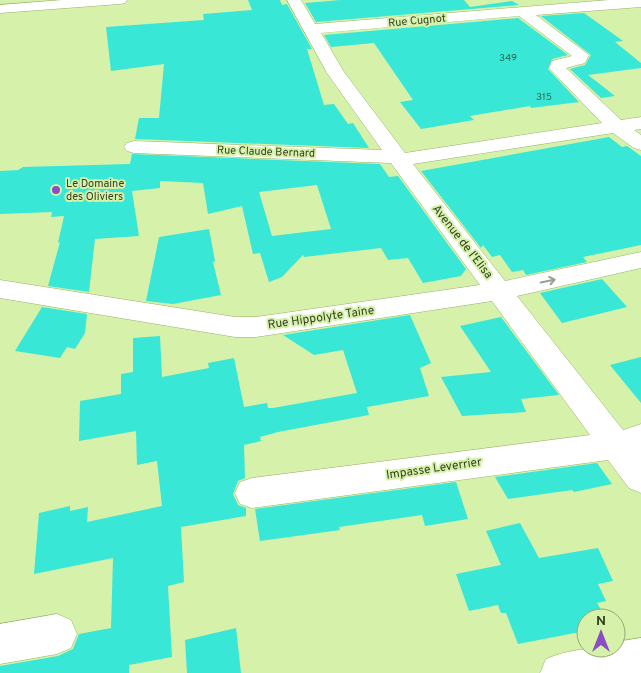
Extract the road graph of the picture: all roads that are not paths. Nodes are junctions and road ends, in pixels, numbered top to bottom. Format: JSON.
{"nodes":[{"id":1,"x":120,"y":0,"type":"edge"},
{"id":2,"x":294,"y":0,"type":"edge"},
{"id":3,"x":641,"y":3,"type":"edge"},
{"id":4,"x":0,"y":9,"type":"edge"},
{"id":5,"x":523,"y":12,"type":"junction"},
{"id":6,"x":311,"y":29,"type":"junction"},
{"id":7,"x":641,"y":123,"type":"edge"},
{"id":8,"x":617,"y":127,"type":"junction"},
{"id":9,"x":641,"y":144,"type":"edge"},
{"id":10,"x":134,"y":147,"type":"dead end"},
{"id":11,"x":398,"y":159,"type":"junction"},
{"id":12,"x":641,"y":260,"type":"edge"},
{"id":13,"x":0,"y":289,"type":"edge"},
{"id":14,"x":500,"y":291,"type":"junction"},
{"id":15,"x":629,"y":441,"type":"edge"},
{"id":16,"x":641,"y":478,"type":"edge"},
{"id":17,"x":252,"y":494,"type":"dead end"},
{"id":18,"x":57,"y":634,"type":"dead end"},
{"id":19,"x":0,"y":644,"type":"edge"},
{"id":20,"x":641,"y":658,"type":"edge"},
{"id":21,"x":560,"y":673,"type":"edge"}],
"edges":[{"from":1,"to":4,"type":"street"},
{"from":2,"to":6,"type":"street","name":"Avenue de l'Elisa"},
{"from":3,"to":5,"type":"street","name":"Rue Cugnot"},
{"from":5,"to":6,"type":"street","name":"Rue Cugnot"},
{"from":5,"to":8,"type":"street"},
{"from":6,"to":11,"type":"street","name":"Avenue de l'Elisa"},
{"from":7,"to":8,"type":"street","name":"Rue Claude Bernard"},
{"from":8,"to":9,"type":"street"},
{"from":8,"to":11,"type":"street","name":"Rue Claude Bernard"},
{"from":10,"to":11,"type":"street","name":"Rue Claude Bernard"},
{"from":11,"to":14,"type":"street","name":"Avenue de l'Elisa"},
{"from":14,"to":12,"type":"street","name":"Rue Hippolyte Taine","one_way":true},
{"from":13,"to":14,"type":"street","name":"Rue Hippolyte Taine"},
{"from":14,"to":15,"type":"street","name":"Avenue de l'Elisa"},
{"from":15,"to":16,"type":"street","name":"Avenue de l'Elisa"},
{"from":15,"to":17,"type":"street","name":"Impasse Leverrier"},
{"from":18,"to":19,"type":"street"},
{"from":20,"to":21,"type":"street"}]}
